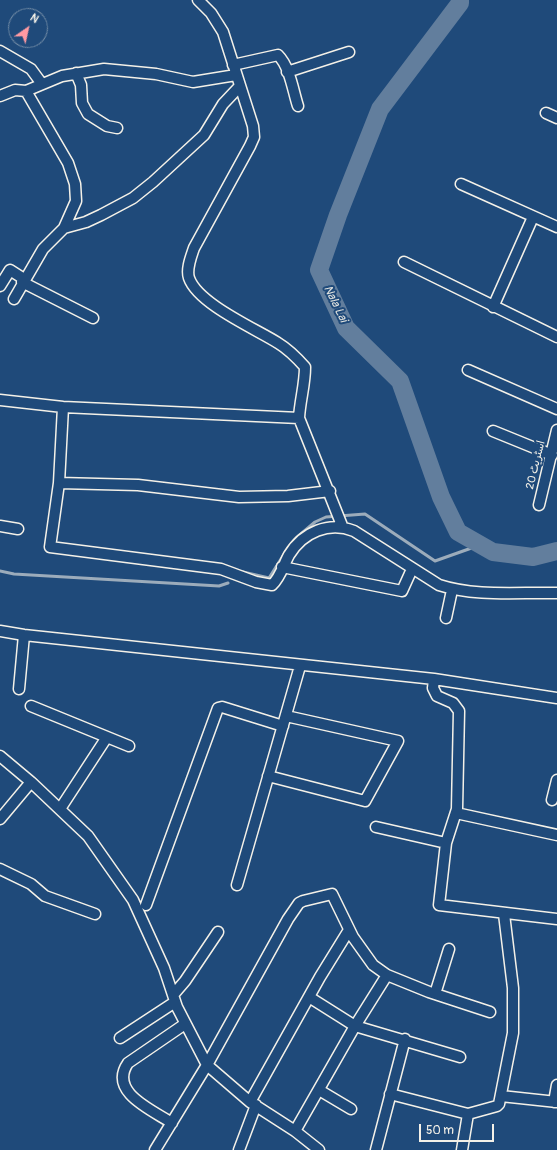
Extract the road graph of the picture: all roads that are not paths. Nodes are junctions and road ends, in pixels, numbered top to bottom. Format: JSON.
{"nodes":[{"id":1,"x":198,"y":0,"type":"edge"},
{"id":2,"x":0,"y":51,"type":"edge"},
{"id":3,"x":349,"y":52,"type":"dead end"},
{"id":4,"x":235,"y":70,"type":"junction"},
{"id":5,"x":287,"y":72,"type":"junction"},
{"id":6,"x":76,"y":73,"type":"junction"},
{"id":7,"x":42,"y":84,"type":"junction"},
{"id":8,"x":240,"y":86,"type":"junction"},
{"id":9,"x":26,"y":91,"type":"junction"},
{"id":10,"x":0,"y":96,"type":"edge"},
{"id":11,"x":298,"y":106,"type":"dead end"},
{"id":12,"x":546,"y":113,"type":"dead end"},
{"id":13,"x":557,"y":118,"type":"edge"},
{"id":14,"x":118,"y":128,"type":"dead end"},
{"id":15,"x":461,"y":184,"type":"dead end"},
{"id":16,"x":533,"y":217,"type":"junction"},
{"id":17,"x":557,"y":227,"type":"edge"},
{"id":18,"x":64,"y":228,"type":"junction"},
{"id":19,"x":404,"y":262,"type":"dead end"},
{"id":20,"x":23,"y":280,"type":"junction"},
{"id":21,"x":0,"y":286,"type":"edge"},
{"id":22,"x":14,"y":298,"type":"dead end"},
{"id":23,"x":494,"y":307,"type":"junction"},
{"id":24,"x":93,"y":318,"type":"dead end"},
{"id":25,"x":557,"y":337,"type":"edge"},
{"id":26,"x":468,"y":370,"type":"dead end"},
{"id":27,"x":0,"y":400,"type":"edge"},
{"id":28,"x":63,"y":406,"type":"junction"},
{"id":29,"x":557,"y":409,"type":"edge"},
{"id":30,"x":299,"y":418,"type":"junction"},
{"id":31,"x":493,"y":430,"type":"dead end"},
{"id":32,"x":557,"y":430,"type":"edge"},
{"id":33,"x":552,"y":455,"type":"junction"},
{"id":34,"x":59,"y":483,"type":"junction"},
{"id":35,"x":330,"y":491,"type":"junction"},
{"id":36,"x":539,"y":505,"type":"dead end"},
{"id":37,"x":0,"y":526,"type":"edge"},
{"id":38,"x":344,"y":528,"type":"junction"},
{"id":39,"x":18,"y":529,"type":"dead end"},
{"id":40,"x":282,"y":568,"type":"junction"},
{"id":41,"x":412,"y":569,"type":"junction"},
{"id":42,"x":452,"y":590,"type":"junction"},
{"id":43,"x":557,"y":593,"type":"edge"},
{"id":44,"x":446,"y":618,"type":"dead end"},
{"id":45,"x":0,"y":630,"type":"edge"},
{"id":46,"x":24,"y":635,"type":"junction"},
{"id":47,"x":300,"y":666,"type":"junction"},
{"id":48,"x":434,"y":679,"type":"junction"},
{"id":49,"x":19,"y":689,"type":"dead end"},
{"id":50,"x":557,"y":698,"type":"edge"},
{"id":51,"x":32,"y":706,"type":"dead end"},
{"id":52,"x":284,"y":721,"type":"junction"},
{"id":53,"x":107,"y":737,"type":"junction"},
{"id":54,"x":129,"y":746,"type":"dead end"},
{"id":55,"x":0,"y":756,"type":"edge"},
{"id":56,"x":268,"y":776,"type":"junction"},
{"id":57,"x":557,"y":780,"type":"edge"},
{"id":58,"x":31,"y":782,"type":"junction"},
{"id":59,"x":552,"y":800,"type":"dead end"},
{"id":60,"x":60,"y":809,"type":"junction"},
{"id":61,"x":456,"y":813,"type":"junction"},
{"id":62,"x":0,"y":819,"type":"edge"},
{"id":63,"x":376,"y":827,"type":"dead end"},
{"id":64,"x":557,"y":835,"type":"edge"},
{"id":65,"x":446,"y":843,"type":"junction"},
{"id":66,"x":0,"y":869,"type":"edge"},
{"id":67,"x":237,"y":885,"type":"dead end"},
{"id":68,"x":146,"y":905,"type":"dead end"},
{"id":69,"x":95,"y":914,"type":"dead end"},
{"id":70,"x":504,"y":914,"type":"junction"},
{"id":71,"x":557,"y":919,"type":"edge"},
{"id":72,"x":349,"y":930,"type":"junction"},
{"id":73,"x":218,"y":932,"type":"dead end"},
{"id":74,"x":449,"y":949,"type":"dead end"},
{"id":75,"x":387,"y":975,"type":"junction"},
{"id":76,"x":435,"y":994,"type":"junction"},
{"id":77,"x":309,"y":997,"type":"junction"},
{"id":78,"x":174,"y":999,"type":"junction"},
{"id":79,"x":490,"y":1012,"type":"dead end"},
{"id":80,"x":185,"y":1024,"type":"junction"},
{"id":81,"x":355,"y":1026,"type":"junction"},
{"id":82,"x":120,"y":1038,"type":"dead end"},
{"id":83,"x":404,"y":1039,"type":"junction"},
{"id":84,"x":460,"y":1057,"type":"dead end"},
{"id":85,"x":207,"y":1065,"type":"junction"},
{"id":86,"x":557,"y":1085,"type":"edge"},
{"id":87,"x":318,"y":1090,"type":"junction"},
{"id":88,"x":390,"y":1094,"type":"junction"},
{"id":89,"x":501,"y":1096,"type":"junction"},
{"id":90,"x":555,"y":1102,"type":"edge"},
{"id":91,"x":253,"y":1103,"type":"junction"},
{"id":92,"x":352,"y":1109,"type":"dead end"},
{"id":93,"x":468,"y":1114,"type":"junction"},
{"id":94,"x":172,"y":1123,"type":"junction"},
{"id":95,"x":295,"y":1131,"type":"junction"},
{"id":96,"x":156,"y":1150,"type":"edge"},
{"id":97,"x":239,"y":1150,"type":"edge"},
{"id":98,"x":319,"y":1150,"type":"edge"},
{"id":99,"x":378,"y":1150,"type":"edge"},
{"id":100,"x":462,"y":1150,"type":"edge"}],
"edges":[{"from":1,"to":4,"type":"street"},
{"from":2,"to":7,"type":"street"},
{"from":3,"to":5,"type":"street"},
{"from":4,"to":5,"type":"street"},
{"from":4,"to":6,"type":"street"},
{"from":4,"to":8,"type":"street"},
{"from":5,"to":11,"type":"street"},
{"from":6,"to":7,"type":"street"},
{"from":6,"to":14,"type":"street"},
{"from":7,"to":9,"type":"street"},
{"from":8,"to":18,"type":"street"},
{"from":8,"to":30,"type":"street"},
{"from":9,"to":10,"type":"street"},
{"from":9,"to":18,"type":"street"},
{"from":12,"to":13,"type":"street"},
{"from":15,"to":16,"type":"street"},
{"from":16,"to":17,"type":"street"},
{"from":16,"to":23,"type":"street"},
{"from":18,"to":20,"type":"street"},
{"from":19,"to":23,"type":"street"},
{"from":20,"to":21,"type":"street"},
{"from":20,"to":22,"type":"street"},
{"from":20,"to":24,"type":"street"},
{"from":23,"to":25,"type":"street"},
{"from":26,"to":29,"type":"street"},
{"from":27,"to":28,"type":"street"},
{"from":28,"to":30,"type":"street"},
{"from":28,"to":34,"type":"street"},
{"from":30,"to":35,"type":"street"},
{"from":31,"to":33,"type":"street"},
{"from":32,"to":33,"type":"street","name":"اسٹریٹ 20"},
{"from":33,"to":36,"type":"street","name":"اسٹریٹ 20"},
{"from":34,"to":35,"type":"street"},
{"from":34,"to":40,"type":"street"},
{"from":35,"to":38,"type":"street"},
{"from":37,"to":39,"type":"street"},
{"from":38,"to":40,"type":"street"},
{"from":38,"to":41,"type":"street"},
{"from":40,"to":41,"type":"street"},
{"from":41,"to":42,"type":"street"},
{"from":42,"to":43,"type":"street"},
{"from":42,"to":44,"type":"street"},
{"from":45,"to":46,"type":"street"},
{"from":46,"to":47,"type":"street"},
{"from":46,"to":49,"type":"street"},
{"from":47,"to":48,"type":"street"},
{"from":47,"to":52,"type":"street"},
{"from":48,"to":50,"type":"street"},
{"from":48,"to":61,"type":"street"},
{"from":51,"to":53,"type":"street"},
{"from":52,"to":56,"type":"street"},
{"from":52,"to":56,"type":"street"},
{"from":52,"to":68,"type":"street"},
{"from":53,"to":54,"type":"street"},
{"from":53,"to":60,"type":"street"},
{"from":55,"to":58,"type":"street"},
{"from":56,"to":67,"type":"street"},
{"from":57,"to":59,"type":"street"},
{"from":58,"to":60,"type":"street"},
{"from":58,"to":62,"type":"street"},
{"from":60,"to":78,"type":"street"},
{"from":61,"to":64,"type":"street"},
{"from":61,"to":65,"type":"street"},
{"from":63,"to":65,"type":"street"},
{"from":65,"to":70,"type":"street"},
{"from":66,"to":69,"type":"street"},
{"from":70,"to":71,"type":"street"},
{"from":70,"to":89,"type":"street"},
{"from":72,"to":75,"type":"street"},
{"from":72,"to":77,"type":"street"},
{"from":72,"to":85,"type":"street"},
{"from":73,"to":78,"type":"street"},
{"from":74,"to":76,"type":"street"},
{"from":75,"to":76,"type":"street"},
{"from":75,"to":81,"type":"street"},
{"from":76,"to":79,"type":"street"},
{"from":77,"to":81,"type":"street"},
{"from":77,"to":91,"type":"street"},
{"from":78,"to":80,"type":"street"},
{"from":78,"to":82,"type":"street"},
{"from":80,"to":85,"type":"street"},
{"from":80,"to":94,"type":"street"},
{"from":81,"to":83,"type":"street"},
{"from":81,"to":87,"type":"street"},
{"from":83,"to":84,"type":"street"},
{"from":83,"to":88,"type":"street"},
{"from":85,"to":91,"type":"street"},
{"from":85,"to":94,"type":"street"},
{"from":86,"to":90,"type":"street"},
{"from":87,"to":92,"type":"street"},
{"from":87,"to":95,"type":"street"},
{"from":88,"to":93,"type":"street"},
{"from":88,"to":99,"type":"street"},
{"from":89,"to":90,"type":"street"},
{"from":89,"to":93,"type":"street"},
{"from":91,"to":95,"type":"street"},
{"from":91,"to":97,"type":"street"},
{"from":93,"to":100,"type":"street"},
{"from":94,"to":96,"type":"street"},
{"from":95,"to":98,"type":"street"}]}
